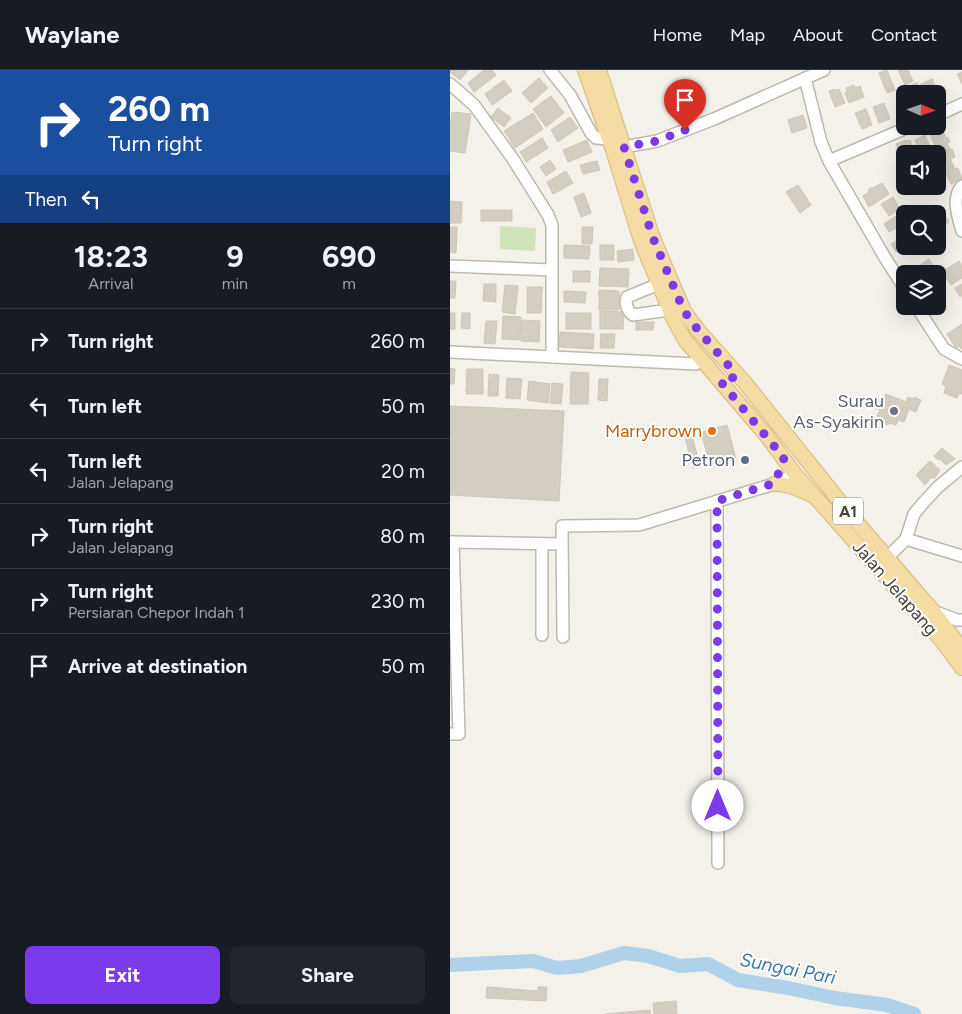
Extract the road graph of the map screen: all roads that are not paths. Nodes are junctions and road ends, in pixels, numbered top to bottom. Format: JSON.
{"nodes":[{"id":1,"x":550,"y":70,"type":"edge"},
{"id":2,"x":585,"y":70,"type":"edge"},
{"id":3,"x":599,"y":70,"type":"edge"},
{"id":4,"x":824,"y":70,"type":"edge"},
{"id":5,"x":805,"y":78,"type":"junction"},
{"id":6,"x":450,"y":84,"type":"edge"},
{"id":7,"x":962,"y":104,"type":"edge"},
{"id":8,"x":946,"y":111,"type":"edge"},
{"id":9,"x":896,"y":132,"type":"edge"},
{"id":10,"x":609,"y":139,"type":"junction"},
{"id":11,"x":624,"y":147,"type":"junction"},
{"id":12,"x":829,"y":161,"type":"junction"},
{"id":13,"x":962,"y":186,"type":"edge"},
{"id":14,"x":962,"y":231,"type":"edge"},
{"id":15,"x":450,"y":266,"type":"edge"},
{"id":16,"x":551,"y":270,"type":"junction"},
{"id":17,"x":896,"y":275,"type":"edge"},
{"id":18,"x":659,"y":284,"type":"junction"},
{"id":19,"x":669,"y":310,"type":"junction"},
{"id":20,"x":922,"y":315,"type":"edge"},
{"id":21,"x":685,"y":340,"type":"junction"},
{"id":22,"x":450,"y":352,"type":"edge"},
{"id":23,"x":552,"y":357,"type":"junction"},
{"id":24,"x":962,"y":360,"type":"edge"},
{"id":25,"x":696,"y":364,"type":"junction"},
{"id":26,"x":735,"y":373,"type":"junction"},
{"id":27,"x":721,"y":382,"type":"junction"},
{"id":28,"x":796,"y":446,"type":"junction"},
{"id":29,"x":784,"y":458,"type":"junction"},
{"id":30,"x":962,"y":467,"type":"edge"},
{"id":31,"x":795,"y":474,"type":"junction"},
{"id":32,"x":820,"y":477,"type":"junction"},
{"id":33,"x":775,"y":483,"type":"junction"},
{"id":34,"x":814,"y":496,"type":"junction"},
{"id":35,"x":717,"y":501,"type":"junction"},
{"id":36,"x":906,"y":538,"type":"junction"},
{"id":37,"x":451,"y":542,"type":"edge"},
{"id":38,"x":542,"y":544,"type":"junction"},
{"id":39,"x":561,"y":544,"type":"junction"},
{"id":40,"x":962,"y":556,"type":"edge"},
{"id":41,"x":887,"y":558,"type":"junction"},
{"id":42,"x":933,"y":611,"type":"junction"},
{"id":43,"x":962,"y":620,"type":"edge"},
{"id":44,"x":542,"y":635,"type":"dead end"},
{"id":45,"x":563,"y":637,"type":"dead end"},
{"id":46,"x":962,"y":649,"type":"edge"},
{"id":47,"x":962,"y":668,"type":"edge"},
{"id":48,"x":455,"y":734,"type":"edge"},
{"id":49,"x":718,"y":863,"type":"dead end"}],
"edges":[{"from":1,"to":10,"type":"street"},
{"from":2,"to":10,"type":"main road","name":"Jalan Jelapang","number":"A1"},
{"from":3,"to":11,"type":"main road"},
{"from":4,"to":5,"type":"street"},
{"from":5,"to":11,"type":"street"},
{"from":5,"to":12,"type":"street"},
{"from":6,"to":16,"type":"street"},
{"from":7,"to":8,"type":"street"},
{"from":9,"to":12,"type":"street"},
{"from":10,"to":18,"type":"main road","name":"Jalan Jelapang","number":"A1"},
{"from":11,"to":26,"type":"main road"},
{"from":12,"to":17,"type":"street"},
{"from":13,"to":14,"type":"street"},
{"from":15,"to":16,"type":"street"},
{"from":16,"to":23,"type":"street"},
{"from":18,"to":19,"type":"main road","name":"Jalan Jelapang","number":"A1"},
{"from":18,"to":19,"type":"street"},
{"from":19,"to":21,"type":"main road","name":"Jalan Jelapang","number":"A1"},
{"from":20,"to":24,"type":"street"},
{"from":21,"to":25,"type":"main road"},
{"from":21,"to":27,"type":"main road","name":"Jalan Jelapang","number":"A1"},
{"from":22,"to":23,"type":"street"},
{"from":23,"to":25,"type":"street"},
{"from":25,"to":27,"type":"main road"},
{"from":26,"to":27,"type":"main road"},
{"from":26,"to":28,"type":"main road","name":"Jalan Jelapang","number":"A1"},
{"from":27,"to":29,"type":"main road","name":"Jalan Jelapang","number":"A1"},
{"from":28,"to":31,"type":"main road"},
{"from":28,"to":32,"type":"main road","name":"Jalan Jelapang","number":"A1"},
{"from":29,"to":31,"type":"main road","name":"Jalan Jelapang","number":"A1"},
{"from":29,"to":33,"type":"main road"},
{"from":30,"to":36,"type":"street"},
{"from":31,"to":32,"type":"main road"},
{"from":31,"to":33,"type":"street"},
{"from":31,"to":34,"type":"main road","name":"Jalan Jelapang","number":"A1"},
{"from":32,"to":41,"type":"main road","name":"Jalan Jelapang","number":"A1"},
{"from":33,"to":34,"type":"main road"},
{"from":33,"to":35,"type":"street"},
{"from":34,"to":47,"type":"main road","name":"Jalan Jelapang","number":"A1"},
{"from":35,"to":39,"type":"street"},
{"from":35,"to":49,"type":"street"},
{"from":36,"to":40,"type":"street"},
{"from":36,"to":41,"type":"street"},
{"from":37,"to":38,"type":"street"},
{"from":37,"to":48,"type":"street"},
{"from":38,"to":39,"type":"street"},
{"from":38,"to":44,"type":"street"},
{"from":39,"to":45,"type":"street"},
{"from":41,"to":42,"type":"main road","name":"Jalan Jelapang","number":"A1"},
{"from":42,"to":43,"type":"street"},
{"from":42,"to":46,"type":"main road","name":"Jalan Jelapang","number":"A1"}]}
